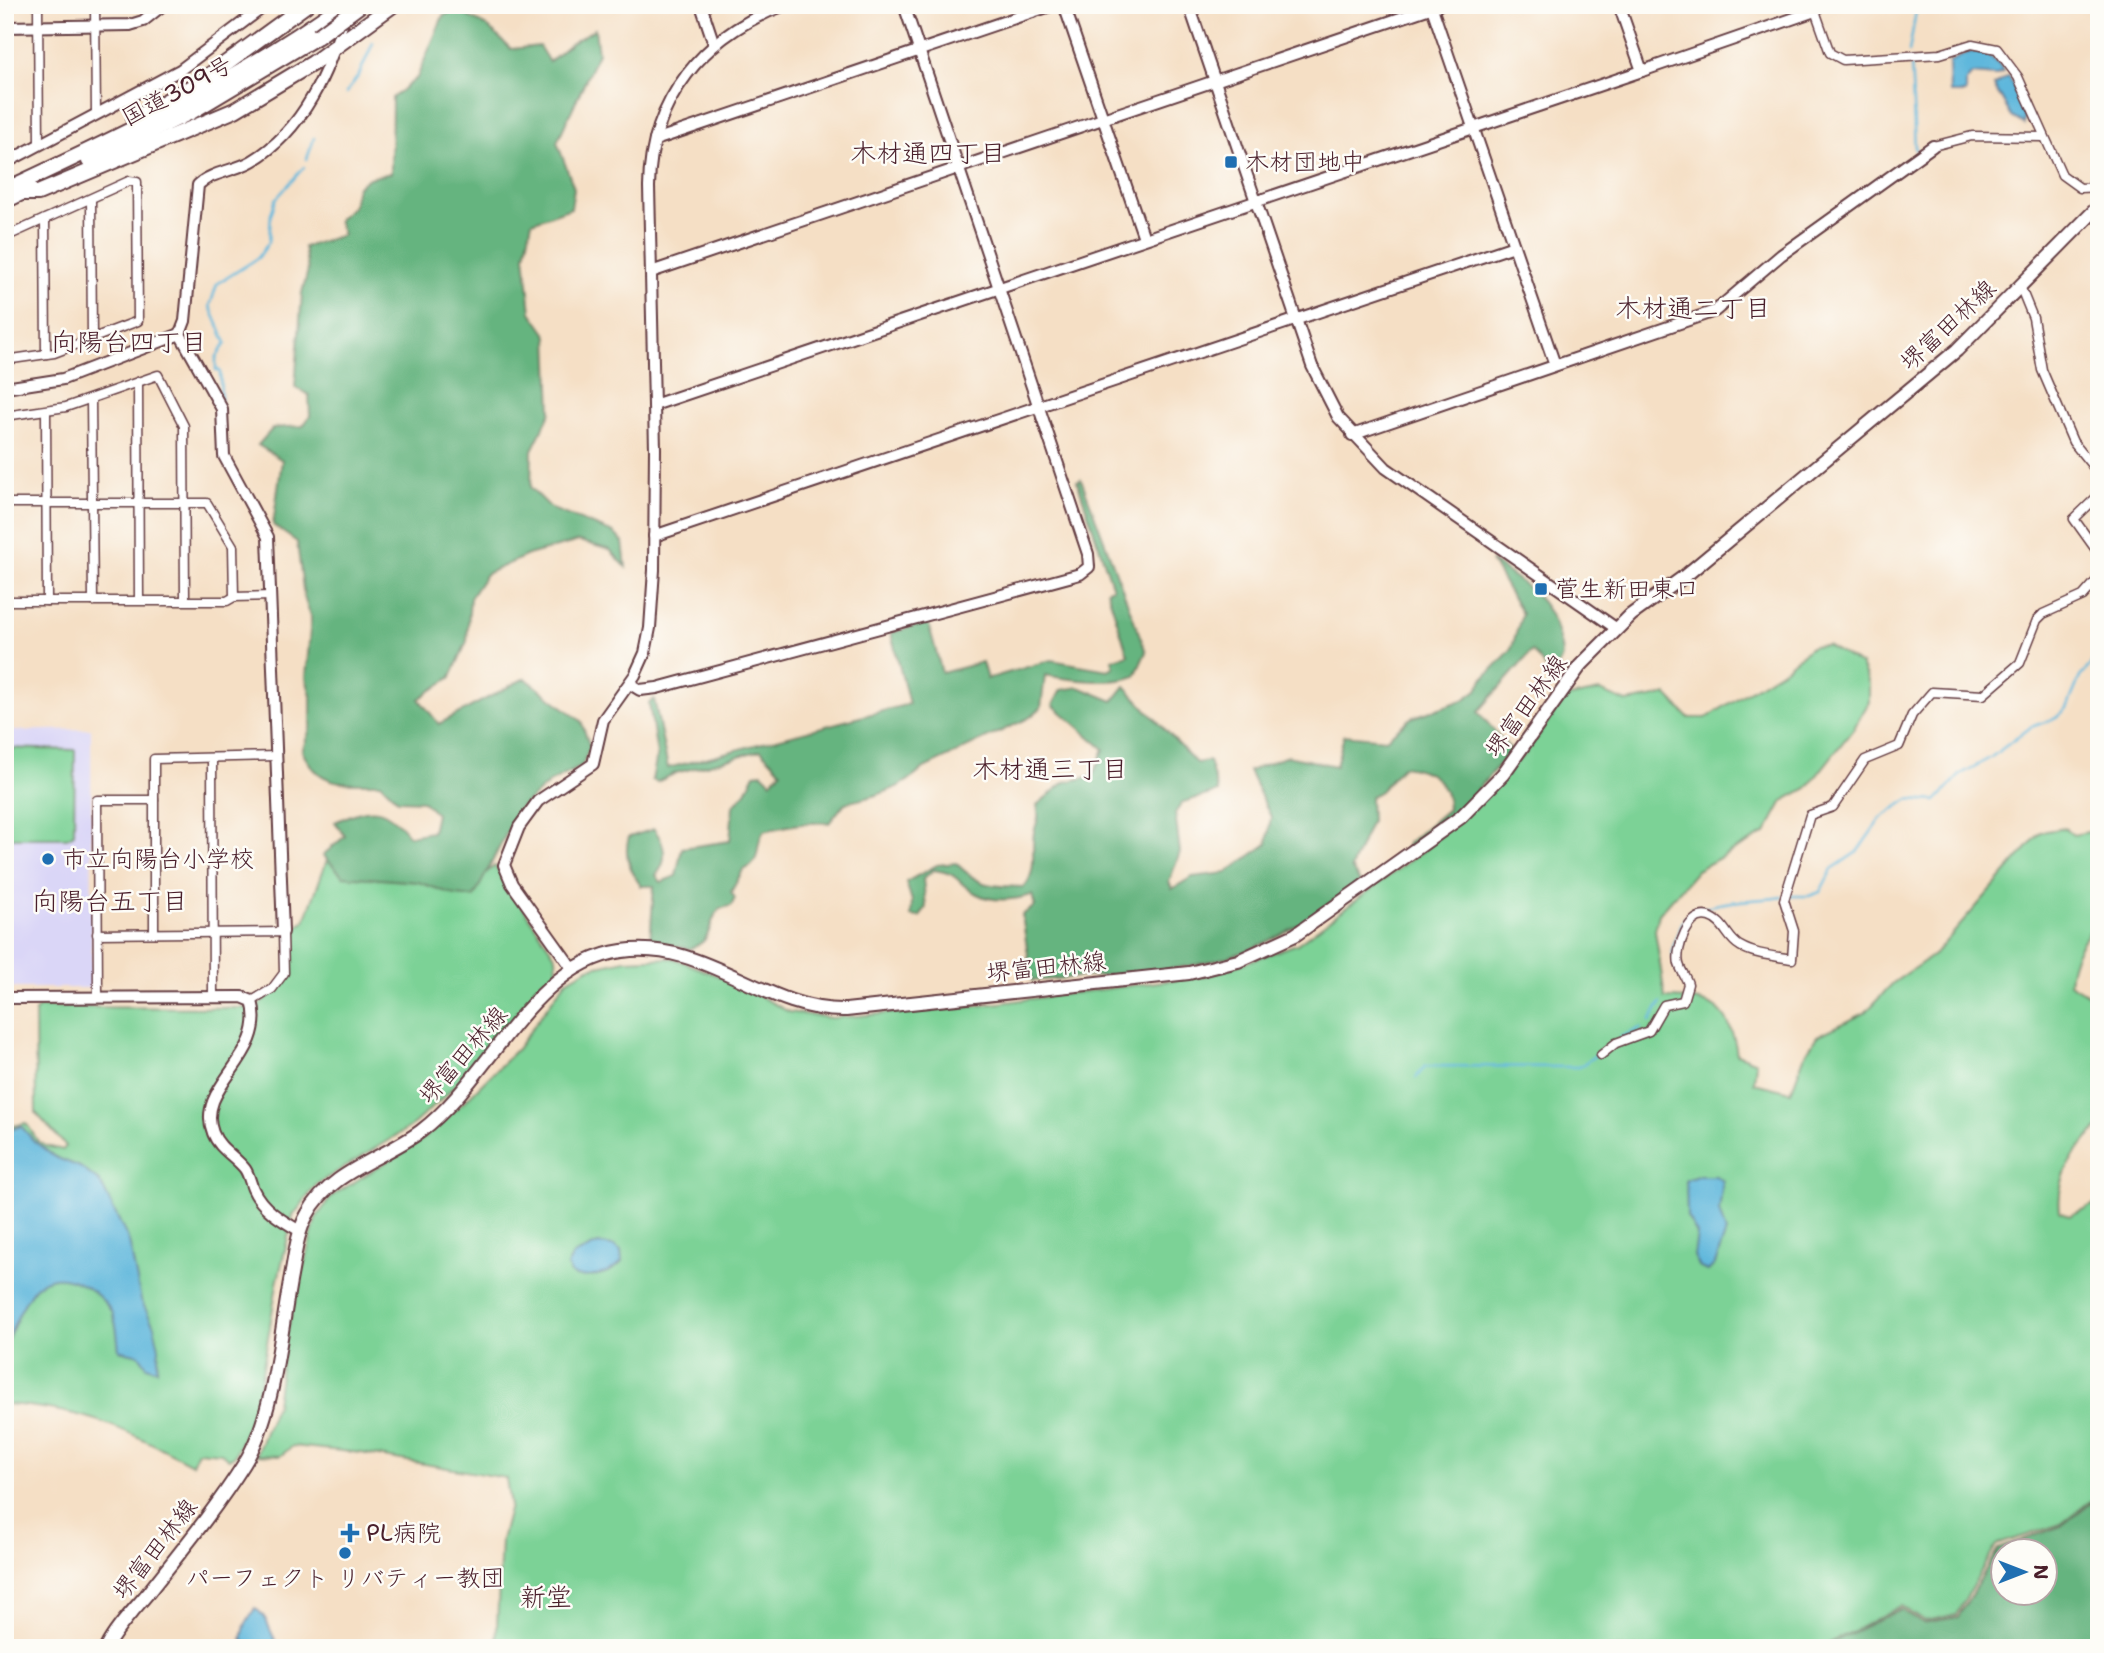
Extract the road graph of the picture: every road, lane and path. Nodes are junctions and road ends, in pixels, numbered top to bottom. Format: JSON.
{"nodes":[{"id":1,"x":38,"y":5,"type":"edge"},
{"id":2,"x":95,"y":5,"type":"edge"},
{"id":3,"x":163,"y":5,"type":"edge"},
{"id":4,"x":306,"y":5,"type":"edge"},
{"id":5,"x":342,"y":5,"type":"edge"},
{"id":6,"x":348,"y":5,"type":"edge"},
{"id":7,"x":360,"y":5,"type":"edge"},
{"id":8,"x":393,"y":5,"type":"edge"},
{"id":9,"x":701,"y":5,"type":"edge"},
{"id":10,"x":785,"y":5,"type":"edge"},
{"id":11,"x":904,"y":5,"type":"edge"},
{"id":12,"x":1052,"y":5,"type":"edge"},
{"id":13,"x":1064,"y":5,"type":"edge"},
{"id":14,"x":1189,"y":5,"type":"edge"},
{"id":15,"x":1619,"y":5,"type":"edge"},
{"id":16,"x":1434,"y":6,"type":"edge"},
{"id":17,"x":258,"y":7,"type":"edge"},
{"id":18,"x":1814,"y":8,"type":"edge"},
{"id":19,"x":96,"y":26,"type":"junction"},
{"id":20,"x":5,"y":27,"type":"edge"},
{"id":21,"x":38,"y":27,"type":"junction"},
{"id":22,"x":714,"y":44,"type":"junction"},
{"id":23,"x":337,"y":46,"type":"junction"},
{"id":24,"x":918,"y":51,"type":"junction"},
{"id":25,"x":1642,"y":71,"type":"junction"},
{"id":26,"x":1215,"y":81,"type":"junction"},
{"id":27,"x":96,"y":115,"type":"junction"},
{"id":28,"x":1102,"y":119,"type":"junction"},
{"id":29,"x":1473,"y":127,"type":"junction"},
{"id":30,"x":2044,"y":137,"type":"junction"},
{"id":31,"x":655,"y":140,"type":"junction"},
{"id":32,"x":39,"y":145,"type":"junction"},
{"id":33,"x":1933,"y":146,"type":"joint"},
{"id":34,"x":5,"y":163,"type":"edge"},
{"id":35,"x":957,"y":169,"type":"junction"},
{"id":36,"x":30,"y":179,"type":"junction"},
{"id":37,"x":2099,"y":187,"type":"edge"},
{"id":38,"x":5,"y":190,"type":"edge"},
{"id":39,"x":22,"y":193,"type":"junction"},
{"id":40,"x":92,"y":198,"type":"junction"},
{"id":41,"x":5,"y":201,"type":"edge"},
{"id":42,"x":1255,"y":201,"type":"junction"},
{"id":43,"x":2099,"y":205,"type":"edge"},
{"id":44,"x":46,"y":219,"type":"junction"},
{"id":45,"x":5,"y":237,"type":"edge"},
{"id":46,"x":1144,"y":238,"type":"junction"},
{"id":47,"x":1514,"y":246,"type":"junction"},
{"id":48,"x":651,"y":272,"type":"junction"},
{"id":49,"x":2021,"y":286,"type":"junction"},
{"id":50,"x":997,"y":288,"type":"junction"},
{"id":51,"x":1296,"y":320,"type":"junction"},
{"id":52,"x":180,"y":334,"type":"junction"},
{"id":53,"x":92,"y":340,"type":"junction"},
{"id":54,"x":46,"y":354,"type":"junction"},
{"id":55,"x":5,"y":360,"type":"edge"},
{"id":56,"x":1555,"y":365,"type":"junction"},
{"id":57,"x":138,"y":382,"type":"junction"},
{"id":58,"x":5,"y":388,"type":"edge"},
{"id":59,"x":91,"y":399,"type":"junction"},
{"id":60,"x":654,"y":405,"type":"junction"},
{"id":61,"x":1038,"y":407,"type":"junction"},
{"id":62,"x":46,"y":412,"type":"junction"},
{"id":63,"x":5,"y":416,"type":"edge"},
{"id":64,"x":1352,"y":435,"type":"junction"},
{"id":65,"x":2099,"y":474,"type":"edge"},
{"id":66,"x":2099,"y":495,"type":"edge"},
{"id":67,"x":185,"y":502,"type":"junction"},
{"id":68,"x":5,"y":503,"type":"edge"},
{"id":69,"x":47,"y":503,"type":"junction"},
{"id":70,"x":92,"y":503,"type":"junction"},
{"id":71,"x":138,"y":503,"type":"junction"},
{"id":72,"x":654,"y":536,"type":"junction"},
{"id":73,"x":2099,"y":554,"type":"edge"},
{"id":74,"x":2099,"y":578,"type":"edge"},
{"id":75,"x":270,"y":596,"type":"junction"},
{"id":76,"x":234,"y":597,"type":"junction"},
{"id":77,"x":139,"y":600,"type":"junction"},
{"id":78,"x":186,"y":600,"type":"junction"},
{"id":79,"x":5,"y":601,"type":"edge"},
{"id":80,"x":47,"y":601,"type":"junction"},
{"id":81,"x":93,"y":601,"type":"junction"},
{"id":82,"x":1617,"y":629,"type":"junction"},
{"id":83,"x":630,"y":684,"type":"junction"},
{"id":84,"x":277,"y":756,"type":"junction"},
{"id":85,"x":212,"y":758,"type":"junction"},
{"id":86,"x":154,"y":800,"type":"junction"},
{"id":87,"x":212,"y":932,"type":"junction"},
{"id":88,"x":283,"y":932,"type":"junction"},
{"id":89,"x":97,"y":933,"type":"junction"},
{"id":90,"x":155,"y":933,"type":"junction"},
{"id":91,"x":572,"y":968,"type":"junction"},
{"id":92,"x":213,"y":997,"type":"junction"},
{"id":93,"x":5,"y":998,"type":"edge"},
{"id":94,"x":97,"y":998,"type":"junction"},
{"id":95,"x":252,"y":1001,"type":"junction"},
{"id":96,"x":1601,"y":1055,"type":"dead end"},
{"id":97,"x":300,"y":1231,"type":"junction"},
{"id":98,"x":106,"y":1648,"type":"edge"}],
"edges":[{"from":1,"to":21,"type":"street"},
{"from":2,"to":19,"type":"street"},
{"from":3,"to":19,"type":"street"},
{"from":4,"to":36,"type":"highway"},
{"from":5,"to":36,"type":"highway","name":"国道309号"},
{"from":6,"to":23,"type":"street"},
{"from":7,"to":39,"type":"highway","name":"国道309号","bridge":true},
{"from":8,"to":23,"type":"highway"},
{"from":9,"to":22,"type":"street"},
{"from":10,"to":22,"type":"street"},
{"from":11,"to":24,"type":"street"},
{"from":12,"to":24,"type":"street"},
{"from":13,"to":28,"type":"street"},
{"from":14,"to":26,"type":"street"},
{"from":15,"to":25,"type":"street"},
{"from":16,"to":26,"type":"street"},
{"from":16,"to":29,"type":"street"},
{"from":17,"to":27,"type":"street"},
{"from":18,"to":25,"type":"street"},
{"from":18,"to":30,"type":"street"},
{"from":19,"to":21,"type":"street"},
{"from":19,"to":27,"type":"street"},
{"from":20,"to":21,"type":"street"},
{"from":21,"to":32,"type":"street"},
{"from":22,"to":31,"type":"street"},
{"from":23,"to":39,"type":"highway"},
{"from":23,"to":52,"type":"street"},
{"from":24,"to":31,"type":"street"},
{"from":24,"to":35,"type":"street"},
{"from":25,"to":29,"type":"street"},
{"from":26,"to":28,"type":"street"},
{"from":26,"to":42,"type":"street"},
{"from":27,"to":32,"type":"street"},
{"from":28,"to":35,"type":"street"},
{"from":28,"to":46,"type":"street"},
{"from":29,"to":42,"type":"street"},
{"from":29,"to":47,"type":"street"},
{"from":30,"to":33,"type":"street"},
{"from":30,"to":37,"type":"street"},
{"from":31,"to":48,"type":"street"},
{"from":32,"to":34,"type":"street"},
{"from":33,"to":56,"type":"street"},
{"from":35,"to":48,"type":"street"},
{"from":35,"to":50,"type":"street"},
{"from":36,"to":38,"type":"highway","name":"国道309号"},
{"from":39,"to":41,"type":"highway","name":"国道309号"},
{"from":40,"to":44,"type":"street"},
{"from":40,"to":53,"type":"street"},
{"from":40,"to":53,"type":"street"},
{"from":42,"to":46,"type":"street"},
{"from":42,"to":51,"type":"street"},
{"from":43,"to":49,"type":"main road","name":"堺富田林線"},
{"from":44,"to":45,"type":"street"},
{"from":44,"to":54,"type":"street"},
{"from":46,"to":50,"type":"street"},
{"from":47,"to":51,"type":"street"},
{"from":47,"to":56,"type":"street"},
{"from":48,"to":60,"type":"street"},
{"from":49,"to":65,"type":"street"},
{"from":49,"to":82,"type":"main road","name":"堺富田林線"},
{"from":50,"to":60,"type":"street"},
{"from":50,"to":61,"type":"street"},
{"from":51,"to":61,"type":"street"},
{"from":51,"to":64,"type":"street"},
{"from":52,"to":58,"type":"street"},
{"from":52,"to":75,"type":"street"},
{"from":53,"to":54,"type":"street"},
{"from":54,"to":55,"type":"street"},
{"from":56,"to":64,"type":"street"},
{"from":57,"to":59,"type":"street"},
{"from":57,"to":67,"type":"street"},
{"from":57,"to":71,"type":"street"},
{"from":59,"to":62,"type":"street"},
{"from":59,"to":70,"type":"street"},
{"from":60,"to":72,"type":"street"},
{"from":61,"to":72,"type":"street"},
{"from":61,"to":83,"type":"street"},
{"from":62,"to":63,"type":"street"},
{"from":62,"to":69,"type":"street"},
{"from":64,"to":82,"type":"street"},
{"from":66,"to":73,"type":"street"},
{"from":67,"to":71,"type":"street"},
{"from":67,"to":76,"type":"street"},
{"from":67,"to":78,"type":"street"},
{"from":68,"to":69,"type":"street"},
{"from":69,"to":70,"type":"street"},
{"from":69,"to":80,"type":"street"},
{"from":70,"to":71,"type":"street"},
{"from":70,"to":81,"type":"street"},
{"from":71,"to":77,"type":"street"},
{"from":72,"to":83,"type":"street"},
{"from":74,"to":96,"type":"street"},
{"from":75,"to":76,"type":"street"},
{"from":75,"to":84,"type":"street"},
{"from":76,"to":78,"type":"street"},
{"from":77,"to":78,"type":"street"},
{"from":77,"to":81,"type":"street"},
{"from":79,"to":80,"type":"street"},
{"from":80,"to":81,"type":"street"},
{"from":82,"to":91,"type":"main road","name":"堺富田林線"},
{"from":83,"to":91,"type":"street"},
{"from":84,"to":85,"type":"street"},
{"from":84,"to":88,"type":"street"},
{"from":85,"to":86,"type":"street"},
{"from":85,"to":87,"type":"street"},
{"from":86,"to":89,"type":"street"},
{"from":86,"to":90,"type":"street"},
{"from":87,"to":88,"type":"street"},
{"from":87,"to":90,"type":"street"},
{"from":87,"to":92,"type":"street"},
{"from":88,"to":95,"type":"street"},
{"from":89,"to":90,"type":"street"},
{"from":89,"to":94,"type":"street"},
{"from":91,"to":97,"type":"main road","name":"堺富田林線"},
{"from":92,"to":94,"type":"street"},
{"from":92,"to":95,"type":"street"},
{"from":93,"to":94,"type":"street"},
{"from":95,"to":97,"type":"street"},
{"from":97,"to":98,"type":"main road","name":"堺富田林線"}]}
